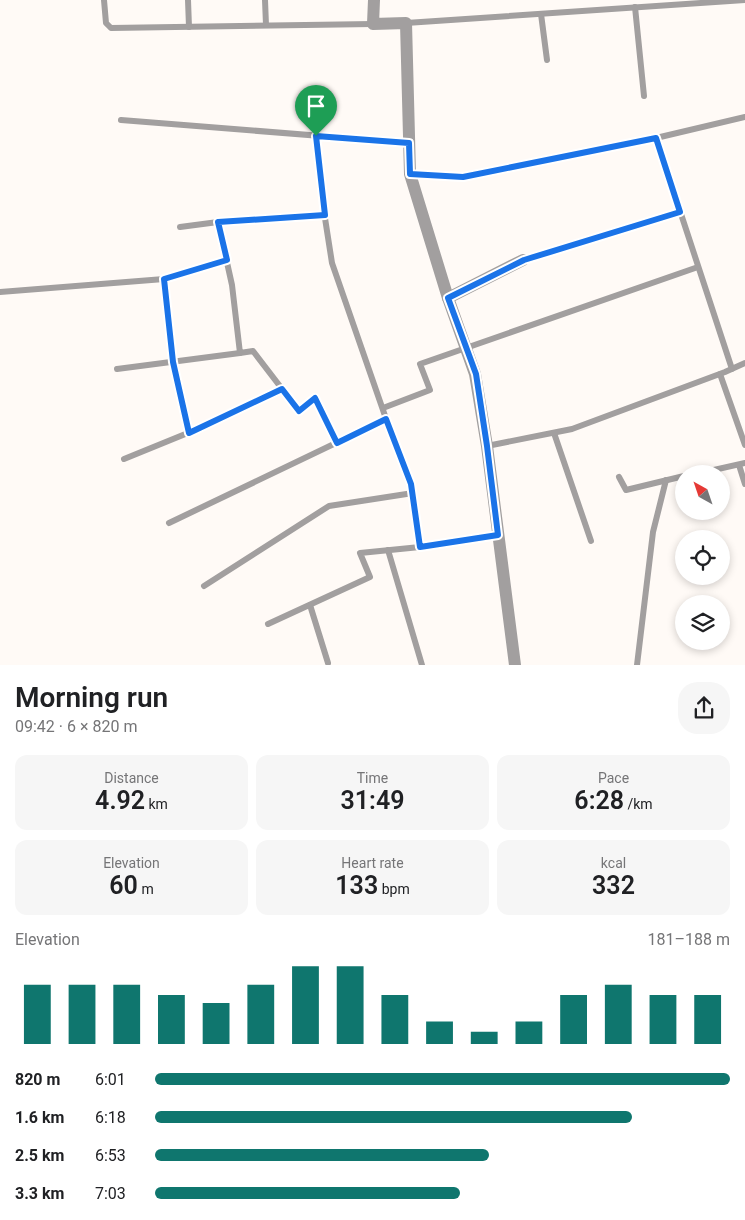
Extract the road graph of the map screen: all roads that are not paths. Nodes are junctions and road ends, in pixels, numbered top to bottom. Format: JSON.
{"nodes":[{"id":1,"x":104,"y":0,"type":"edge"},
{"id":2,"x":188,"y":0,"type":"edge"},
{"id":3,"x":265,"y":0,"type":"edge"},
{"id":4,"x":374,"y":0,"type":"edge"},
{"id":5,"x":745,"y":0,"type":"edge"},
{"id":6,"x":635,"y":7,"type":"junction"},
{"id":7,"x":541,"y":14,"type":"junction"},
{"id":8,"x":406,"y":23,"type":"junction"},
{"id":9,"x":374,"y":24,"type":"junction"},
{"id":10,"x":266,"y":25,"type":"junction"},
{"id":11,"x":189,"y":27,"type":"junction"},
{"id":12,"x":547,"y":60,"type":"dead end"},
{"id":13,"x":644,"y":96,"type":"dead end"},
{"id":14,"x":318,"y":100,"type":"dead end"},
{"id":15,"x":745,"y":117,"type":"edge"},
{"id":16,"x":121,"y":120,"type":"dead end"},
{"id":17,"x":316,"y":136,"type":"junction"},
{"id":18,"x":656,"y":138,"type":"junction"},
{"id":19,"x":409,"y":143,"type":"junction"},
{"id":20,"x":410,"y":174,"type":"junction"},
{"id":21,"x":680,"y":212,"type":"junction"},
{"id":22,"x":325,"y":215,"type":"junction"},
{"id":23,"x":218,"y":222,"type":"junction"},
{"id":24,"x":180,"y":227,"type":"dead end"},
{"id":25,"x":227,"y":260,"type":"junction"},
{"id":26,"x":524,"y":260,"type":"joint"},
{"id":27,"x":698,"y":267,"type":"junction"},
{"id":28,"x":164,"y":279,"type":"junction"},
{"id":29,"x":0,"y":292,"type":"edge"},
{"id":30,"x":448,"y":298,"type":"junction"},
{"id":31,"x":466,"y":347,"type":"junction"},
{"id":32,"x":240,"y":353,"type":"junction"},
{"id":33,"x":173,"y":362,"type":"junction"},
{"id":34,"x":745,"y":362,"type":"edge"},
{"id":35,"x":732,"y":368,"type":"junction"},
{"id":36,"x":116,"y":369,"type":"dead end"},
{"id":37,"x":720,"y":374,"type":"junction"},
{"id":38,"x":282,"y":389,"type":"junction"},
{"id":39,"x":382,"y":408,"type":"junction"},
{"id":40,"x":386,"y":419,"type":"junction"},
{"id":41,"x":189,"y":433,"type":"junction"},
{"id":42,"x":554,"y":433,"type":"junction"},
{"id":43,"x":337,"y":443,"type":"junction"},
{"id":44,"x":745,"y":445,"type":"edge"},
{"id":45,"x":487,"y":446,"type":"junction"},
{"id":46,"x":124,"y":459,"type":"dead end"},
{"id":47,"x":742,"y":464,"type":"edge"},
{"id":48,"x":619,"y":476,"type":"dead end"},
{"id":49,"x":675,"y":478,"type":"edge"},
{"id":50,"x":666,"y":480,"type":"junction"},
{"id":51,"x":745,"y":484,"type":"edge"},
{"id":52,"x":413,"y":494,"type":"junction"},
{"id":53,"x":169,"y":523,"type":"dead end"},
{"id":54,"x":498,"y":535,"type":"junction"},
{"id":55,"x":591,"y":541,"type":"dead end"},
{"id":56,"x":420,"y":547,"type":"junction"},
{"id":57,"x":388,"y":550,"type":"junction"},
{"id":58,"x":204,"y":586,"type":"dead end"},
{"id":59,"x":310,"y":605,"type":"junction"},
{"id":60,"x":268,"y":624,"type":"dead end"},
{"id":61,"x":328,"y":663,"type":"dead end"},
{"id":62,"x":422,"y":665,"type":"edge"},
{"id":63,"x":515,"y":665,"type":"edge"},
{"id":64,"x":637,"y":665,"type":"edge"}],
"edges":[{"from":1,"to":11,"type":"lane"},
{"from":2,"to":11,"type":"lane"},
{"from":3,"to":10,"type":"lane"},
{"from":4,"to":9,"type":"street"},
{"from":5,"to":6,"type":"lane"},
{"from":6,"to":7,"type":"lane"},
{"from":6,"to":13,"type":"lane"},
{"from":7,"to":8,"type":"lane"},
{"from":7,"to":12,"type":"lane"},
{"from":8,"to":9,"type":"street"},
{"from":8,"to":19,"type":"street"},
{"from":9,"to":10,"type":"lane"},
{"from":10,"to":11,"type":"lane"},
{"from":14,"to":17,"type":"lane"},
{"from":15,"to":18,"type":"lane"},
{"from":16,"to":17,"type":"lane"},
{"from":17,"to":19,"type":"lane"},
{"from":17,"to":22,"type":"lane"},
{"from":18,"to":20,"type":"lane"},
{"from":18,"to":21,"type":"lane"},
{"from":19,"to":20,"type":"street"},
{"from":20,"to":30,"type":"street"},
{"from":21,"to":26,"type":"lane"},
{"from":21,"to":27,"type":"lane"},
{"from":22,"to":23,"type":"lane"},
{"from":22,"to":39,"type":"lane"},
{"from":23,"to":24,"type":"lane"},
{"from":23,"to":25,"type":"lane"},
{"from":25,"to":28,"type":"lane"},
{"from":25,"to":32,"type":"lane"},
{"from":26,"to":30,"type":"street"},
{"from":27,"to":31,"type":"lane"},
{"from":27,"to":35,"type":"lane"},
{"from":28,"to":29,"type":"lane"},
{"from":28,"to":33,"type":"lane"},
{"from":30,"to":31,"type":"street"},
{"from":31,"to":39,"type":"lane"},
{"from":31,"to":45,"type":"street"},
{"from":32,"to":33,"type":"lane"},
{"from":32,"to":38,"type":"lane"},
{"from":33,"to":36,"type":"lane"},
{"from":33,"to":41,"type":"lane"},
{"from":34,"to":35,"type":"lane"},
{"from":35,"to":37,"type":"lane"},
{"from":37,"to":42,"type":"lane"},
{"from":37,"to":44,"type":"lane"},
{"from":38,"to":41,"type":"lane"},
{"from":38,"to":43,"type":"lane"},
{"from":39,"to":40,"type":"lane"},
{"from":40,"to":43,"type":"lane"},
{"from":40,"to":52,"type":"lane"},
{"from":41,"to":46,"type":"lane"},
{"from":42,"to":45,"type":"lane"},
{"from":42,"to":55,"type":"lane"},
{"from":43,"to":53,"type":"lane"},
{"from":45,"to":54,"type":"street"},
{"from":47,"to":51,"type":"lane"},
{"from":48,"to":50,"type":"lane"},
{"from":49,"to":50,"type":"lane"},
{"from":50,"to":64,"type":"lane"},
{"from":52,"to":56,"type":"lane"},
{"from":52,"to":58,"type":"lane"},
{"from":54,"to":56,"type":"lane"},
{"from":54,"to":63,"type":"street"},
{"from":56,"to":57,"type":"lane"},
{"from":57,"to":59,"type":"lane"},
{"from":57,"to":62,"type":"lane"},
{"from":59,"to":60,"type":"lane"},
{"from":59,"to":61,"type":"lane"}]}
